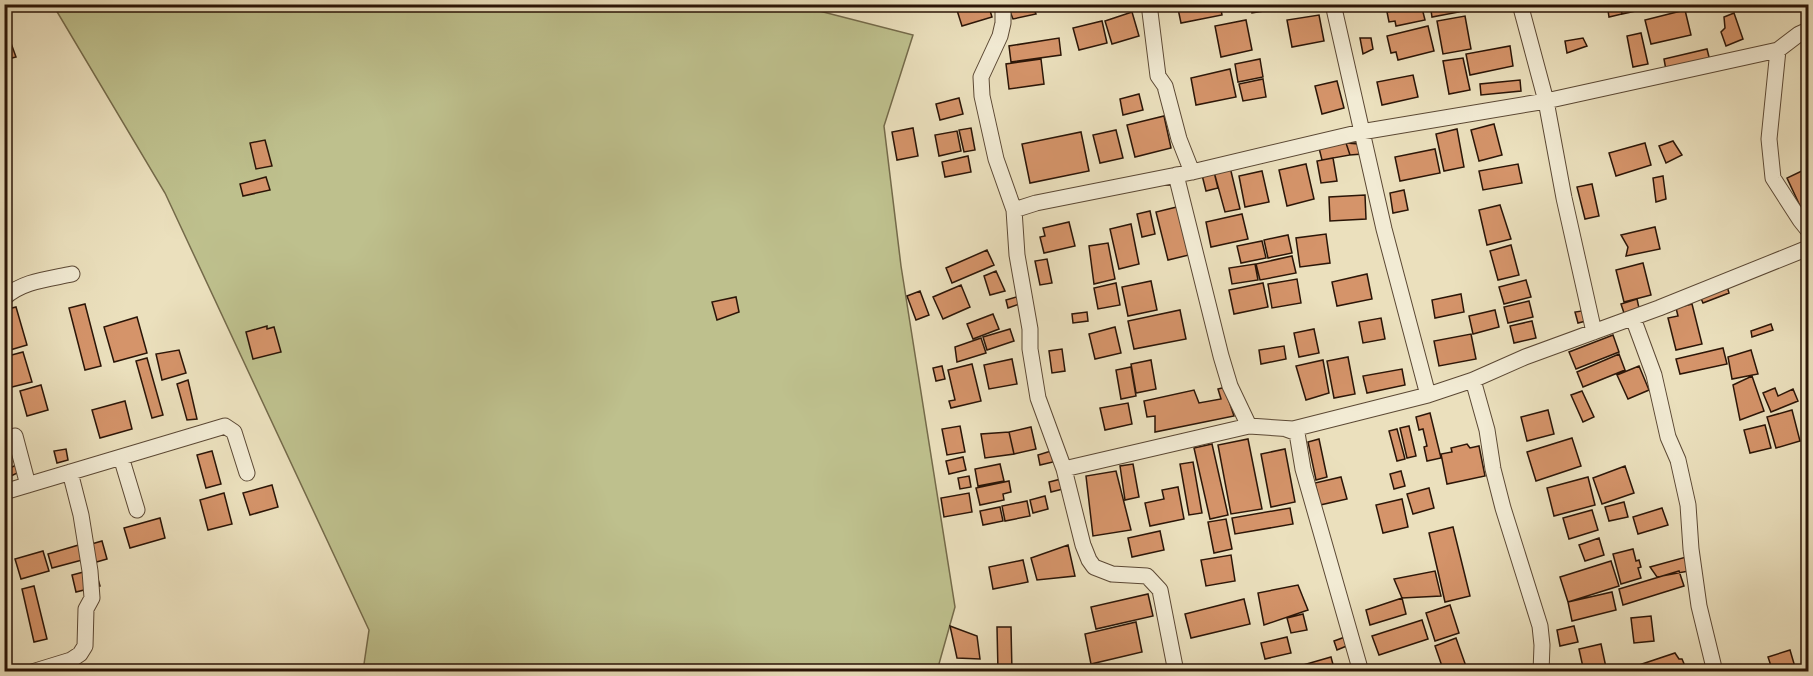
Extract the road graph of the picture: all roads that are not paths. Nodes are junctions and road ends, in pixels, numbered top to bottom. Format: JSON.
{"nodes":[{"id":1,"x":1003,"y":4,"type":"edge"},
{"id":2,"x":1149,"y":4,"type":"edge"},
{"id":3,"x":1333,"y":4,"type":"edge"},
{"id":4,"x":1520,"y":4,"type":"edge"},
{"id":5,"x":1809,"y":30,"type":"edge"},
{"id":6,"x":1778,"y":50,"type":"junction"},
{"id":7,"x":1546,"y":101,"type":"junction"},
{"id":8,"x":1361,"y":132,"type":"junction"},
{"id":9,"x":1192,"y":172,"type":"junction"},
{"id":10,"x":1176,"y":175,"type":"junction"},
{"id":11,"x":1014,"y":210,"type":"junction"},
{"id":12,"x":1809,"y":230,"type":"edge"},
{"id":13,"x":1809,"y":248,"type":"edge"},
{"id":14,"x":72,"y":274,"type":"dead end"},
{"id":15,"x":4,"y":298,"type":"edge"},
{"id":16,"x":1633,"y":318,"type":"junction"},
{"id":17,"x":1594,"y":332,"type":"junction"},
{"id":18,"x":1473,"y":380,"type":"junction"},
{"id":19,"x":1428,"y":395,"type":"junction"},
{"id":20,"x":1249,"y":426,"type":"junction"},
{"id":21,"x":1286,"y":429,"type":"junction"},
{"id":22,"x":15,"y":436,"type":"dead end"},
{"id":23,"x":121,"y":457,"type":"junction"},
{"id":24,"x":1064,"y":469,"type":"junction"},
{"id":25,"x":70,"y":472,"type":"junction"},
{"id":26,"x":246,"y":473,"type":"dead end"},
{"id":27,"x":28,"y":485,"type":"junction"},
{"id":28,"x":4,"y":492,"type":"edge"},
{"id":29,"x":137,"y":510,"type":"dead end"},
{"id":30,"x":32,"y":672,"type":"edge"},
{"id":31,"x":1176,"y":672,"type":"edge"},
{"id":32,"x":1361,"y":672,"type":"edge"},
{"id":33,"x":1541,"y":672,"type":"edge"},
{"id":34,"x":1716,"y":672,"type":"edge"}],
"edges":[{"from":1,"to":11,"type":"street"},
{"from":2,"to":9,"type":"street"},
{"from":3,"to":8,"type":"street"},
{"from":4,"to":7,"type":"street"},
{"from":5,"to":6,"type":"street"},
{"from":6,"to":7,"type":"street"},
{"from":6,"to":12,"type":"street"},
{"from":7,"to":8,"type":"street"},
{"from":7,"to":17,"type":"street"},
{"from":8,"to":9,"type":"street"},
{"from":8,"to":19,"type":"street"},
{"from":9,"to":10,"type":"street"},
{"from":10,"to":11,"type":"street"},
{"from":10,"to":20,"type":"street"},
{"from":11,"to":24,"type":"street"},
{"from":13,"to":16,"type":"street"},
{"from":14,"to":15,"type":"street"},
{"from":16,"to":17,"type":"street"},
{"from":16,"to":34,"type":"street"},
{"from":17,"to":18,"type":"street"},
{"from":18,"to":19,"type":"street"},
{"from":18,"to":33,"type":"street"},
{"from":19,"to":21,"type":"street"},
{"from":20,"to":21,"type":"street"},
{"from":20,"to":24,"type":"street"},
{"from":21,"to":32,"type":"street"},
{"from":22,"to":27,"type":"street"},
{"from":23,"to":25,"type":"street"},
{"from":23,"to":26,"type":"street"},
{"from":23,"to":29,"type":"street"},
{"from":24,"to":31,"type":"street"},
{"from":25,"to":27,"type":"street"},
{"from":25,"to":30,"type":"street"},
{"from":27,"to":28,"type":"street"}]}
